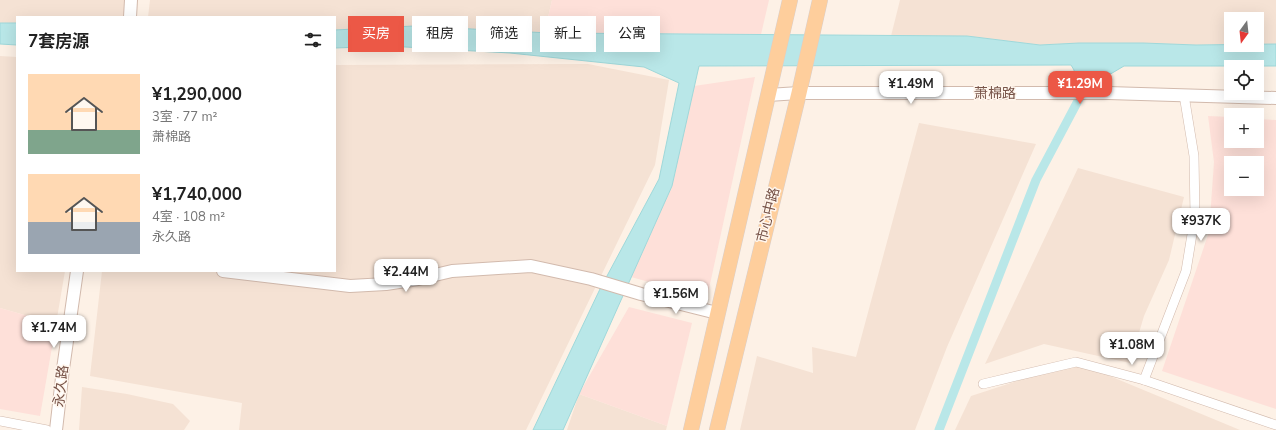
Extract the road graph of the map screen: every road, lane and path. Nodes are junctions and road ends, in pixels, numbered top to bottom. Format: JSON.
{"nodes":[{"id":1,"x":131,"y":0,"type":"edge"},
{"id":2,"x":790,"y":0,"type":"edge"},
{"id":3,"x":820,"y":0,"type":"edge"},
{"id":4,"x":131,"y":15,"type":"edge"},
{"id":5,"x":799,"y":93,"type":"junction"},
{"id":6,"x":768,"y":95,"type":"junction"},
{"id":7,"x":1184,"y":96,"type":"junction"},
{"id":8,"x":1276,"y":98,"type":"edge"},
{"id":9,"x":77,"y":272,"type":"edge"},
{"id":10,"x":231,"y":272,"type":"edge"},
{"id":11,"x":717,"y":313,"type":"junction"},
{"id":12,"x":1144,"y":380,"type":"junction"},
{"id":13,"x":983,"y":384,"type":"dead end"},
{"id":14,"x":0,"y":421,"type":"edge"},
{"id":15,"x":1276,"y":426,"type":"edge"},
{"id":16,"x":47,"y":430,"type":"edge"},
{"id":17,"x":56,"y":430,"type":"edge"},
{"id":18,"x":691,"y":430,"type":"edge"},
{"id":19,"x":717,"y":430,"type":"edge"}],
"edges":[{"from":1,"to":4,"type":"street"},
{"from":2,"to":6,"type":"main road","name":"市心中路"},
{"from":3,"to":5,"type":"main road","name":"市心中路"},
{"from":5,"to":6,"type":"street","name":"萧棉路"},
{"from":5,"to":7,"type":"street","name":"萧棉路"},
{"from":5,"to":19,"type":"main road","name":"市心中路"},
{"from":6,"to":11,"type":"main road","name":"市心中路"},
{"from":7,"to":8,"type":"street"},
{"from":7,"to":12,"type":"street"},
{"from":9,"to":17,"type":"street","name":"永久路"},
{"from":10,"to":11,"type":"street"},
{"from":11,"to":18,"type":"main road","name":"市心中路"},
{"from":12,"to":13,"type":"street"},
{"from":12,"to":15,"type":"street"},
{"from":14,"to":16,"type":"street"}]}
